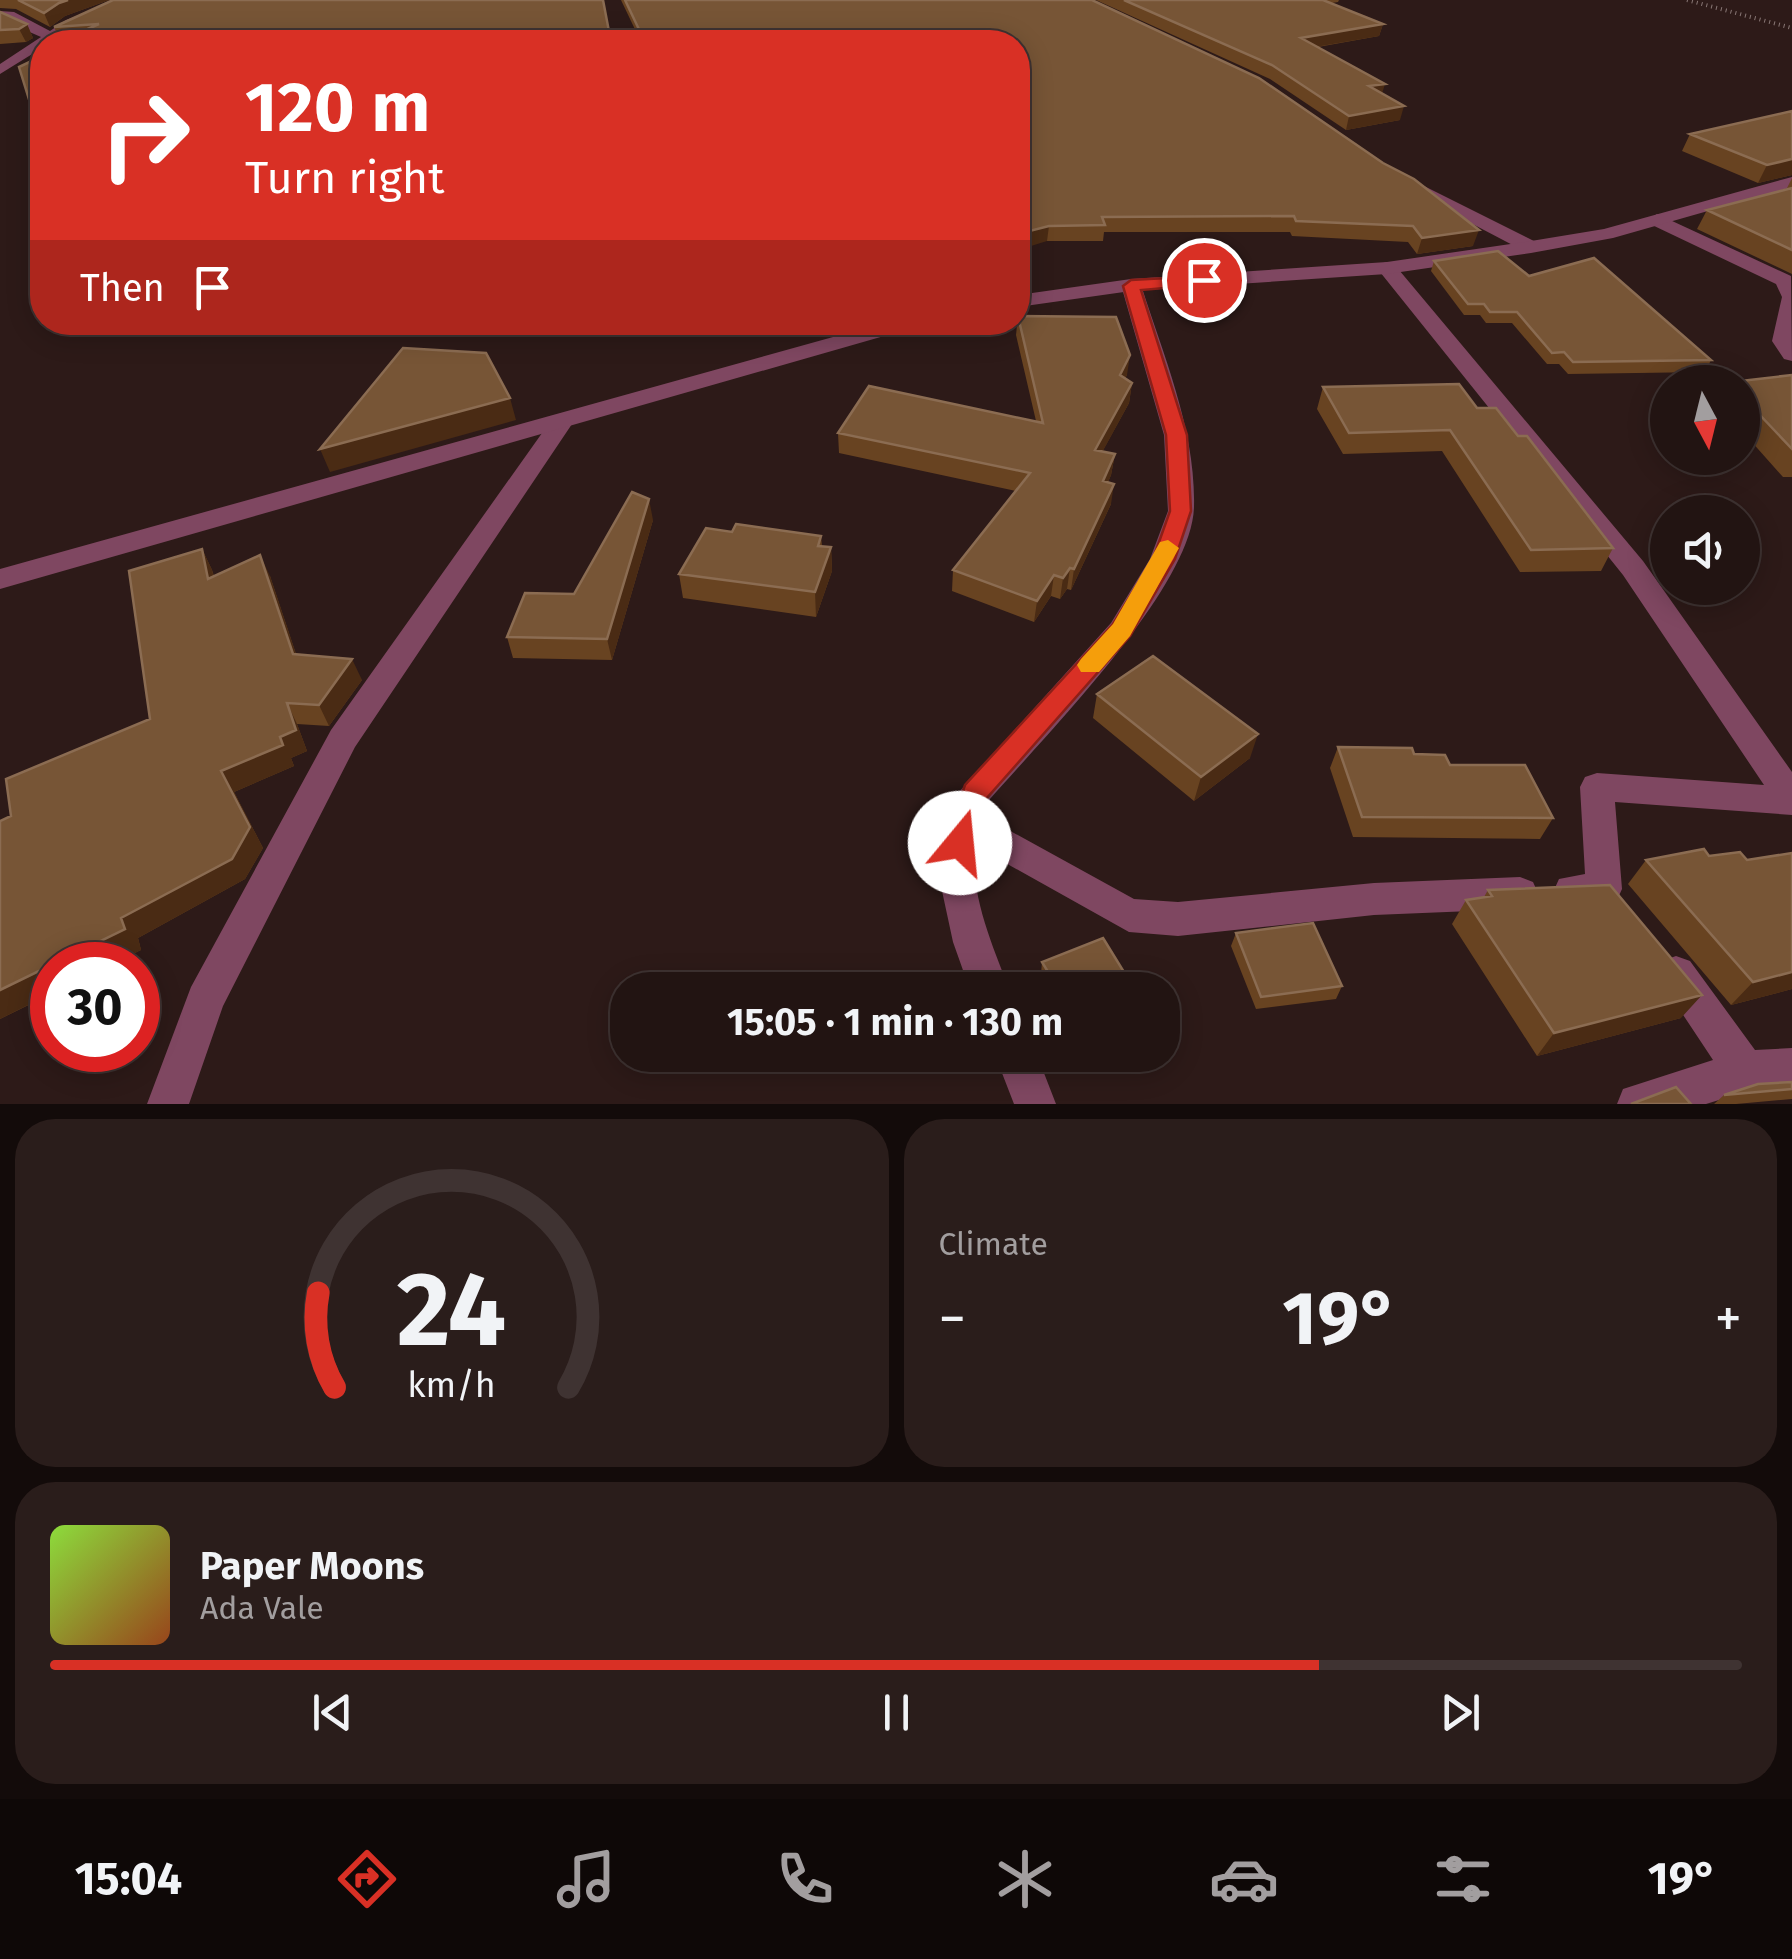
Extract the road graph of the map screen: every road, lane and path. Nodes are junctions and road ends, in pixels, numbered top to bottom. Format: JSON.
{"nodes":[{"id":1,"x":130,"y":0,"type":"edge"},
{"id":2,"x":1686,"y":0,"type":"edge"},
{"id":3,"x":0,"y":15,"type":"edge"},
{"id":4,"x":1792,"y":28,"type":"edge"},
{"id":5,"x":39,"y":30,"type":"edge"},
{"id":6,"x":60,"y":30,"type":"edge"},
{"id":7,"x":30,"y":50,"type":"edge"},
{"id":8,"x":0,"y":70,"type":"edge"},
{"id":9,"x":1387,"y":171,"type":"edge"},
{"id":10,"x":1792,"y":182,"type":"edge"},
{"id":11,"x":1657,"y":220,"type":"junction"},
{"id":12,"x":1531,"y":248,"type":"junction"},
{"id":13,"x":1387,"y":268,"type":"junction"},
{"id":14,"x":1131,"y":286,"type":"junction"},
{"id":15,"x":1030,"y":299,"type":"edge"},
{"id":16,"x":867,"y":335,"type":"edge"},
{"id":17,"x":1792,"y":354,"type":"edge"},
{"id":18,"x":560,"y":424,"type":"junction"},
{"id":19,"x":0,"y":579,"type":"edge"},
{"id":20,"x":1792,"y":800,"type":"edge"},
{"id":21,"x":966,"y":823,"type":"junction"},
{"id":22,"x":1604,"y":889,"type":"junction"},
{"id":23,"x":1630,"y":919,"type":"edge"},
{"id":24,"x":1655,"y":949,"type":"edge"},
{"id":25,"x":983,"y":972,"type":"edge"},
{"id":26,"x":1792,"y":1069,"type":"edge"},
{"id":27,"x":1745,"y":1071,"type":"junction"},
{"id":28,"x":1023,"y":1072,"type":"edge"},
{"id":29,"x":1653,"y":1102,"type":"edge"},
{"id":30,"x":168,"y":1104,"type":"edge"},
{"id":31,"x":1035,"y":1104,"type":"edge"}],
"edges":[{"from":1,"to":6,"type":"street"},
{"from":2,"to":4,"type":"path"},
{"from":3,"to":5,"type":"street"},
{"from":7,"to":8,"type":"street"},
{"from":9,"to":12,"type":"street"},
{"from":10,"to":11,"type":"street"},
{"from":11,"to":12,"type":"street"},
{"from":11,"to":17,"type":"street"},
{"from":12,"to":13,"type":"street"},
{"from":13,"to":14,"type":"street"},
{"from":13,"to":20,"type":"street"},
{"from":14,"to":15,"type":"street"},
{"from":14,"to":21,"type":"street"},
{"from":16,"to":18,"type":"street"},
{"from":18,"to":19,"type":"street"},
{"from":18,"to":30,"type":"street"},
{"from":20,"to":22,"type":"street"},
{"from":21,"to":22,"type":"street"},
{"from":21,"to":25,"type":"street"},
{"from":22,"to":23,"type":"street"},
{"from":24,"to":27,"type":"street"},
{"from":26,"to":27,"type":"street"},
{"from":27,"to":29,"type":"street"},
{"from":28,"to":31,"type":"street"}]}
